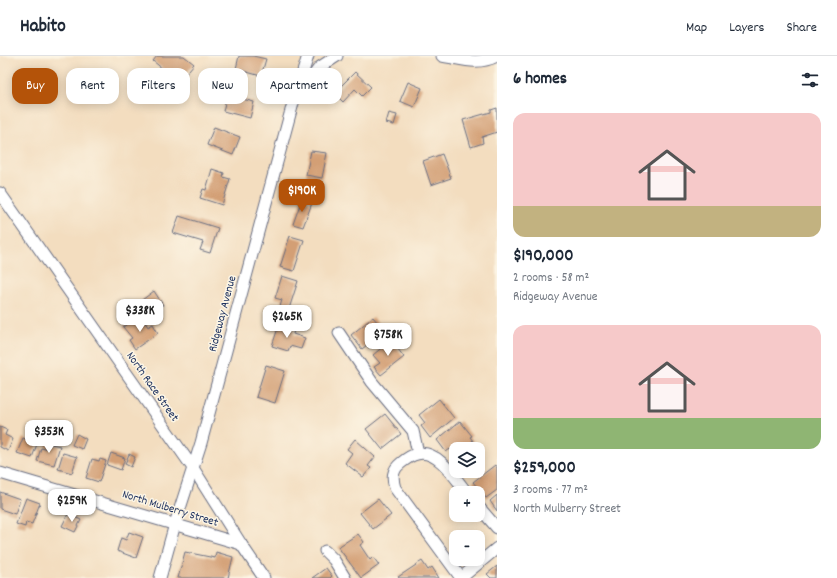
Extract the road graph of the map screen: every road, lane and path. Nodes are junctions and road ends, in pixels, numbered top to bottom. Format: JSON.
{"nodes":[{"id":1,"x":308,"y":56,"type":"edge"},
{"id":2,"x":337,"y":56,"type":"edge"},
{"id":3,"x":442,"y":56,"type":"edge"},
{"id":4,"x":497,"y":56,"type":"edge"},
{"id":5,"x":304,"y":68,"type":"edge"},
{"id":6,"x":319,"y":68,"type":"edge"},
{"id":7,"x":293,"y":104,"type":"edge"},
{"id":8,"x":0,"y":193,"type":"edge"},
{"id":9,"x":339,"y":333,"type":"dead end"},
{"id":10,"x":418,"y":453,"type":"junction"},
{"id":11,"x":193,"y":468,"type":"junction"},
{"id":12,"x":0,"y":473,"type":"edge"},
{"id":13,"x":461,"y":486,"type":"edge"},
{"id":14,"x":485,"y":514,"type":"edge"},
{"id":15,"x":175,"y":524,"type":"junction"},
{"id":16,"x":497,"y":528,"type":"edge"},
{"id":17,"x":241,"y":544,"type":"junction"},
{"id":18,"x":497,"y":548,"type":"edge"},
{"id":19,"x":325,"y":551,"type":"dead end"},
{"id":20,"x":160,"y":578,"type":"edge"},
{"id":21,"x":264,"y":578,"type":"edge"},
{"id":22,"x":345,"y":578,"type":"edge"},
{"id":23,"x":460,"y":578,"type":"edge"}],
"edges":[{"from":1,"to":5,"type":"street","name":"Ridgeway Avenue"},
{"from":2,"to":6,"type":"street"},
{"from":3,"to":4,"type":"street"},
{"from":7,"to":11,"type":"street","name":"Ridgeway Avenue"},
{"from":8,"to":11,"type":"street","name":"North Race Street"},
{"from":9,"to":10,"type":"street"},
{"from":10,"to":13,"type":"street"},
{"from":10,"to":23,"type":"street"},
{"from":11,"to":15,"type":"street","name":"Ridgeway Avenue"},
{"from":11,"to":17,"type":"street","name":"North Race Street"},
{"from":12,"to":15,"type":"street","name":"North Mulberry Street"},
{"from":14,"to":16,"type":"street"},
{"from":15,"to":17,"type":"street","name":"North Mulberry Street"},
{"from":15,"to":20,"type":"street","name":"Ridgeway Avenue"},
{"from":17,"to":21,"type":"street","name":"North Race Street"},
{"from":18,"to":23,"type":"street"},
{"from":19,"to":22,"type":"street"}]}
